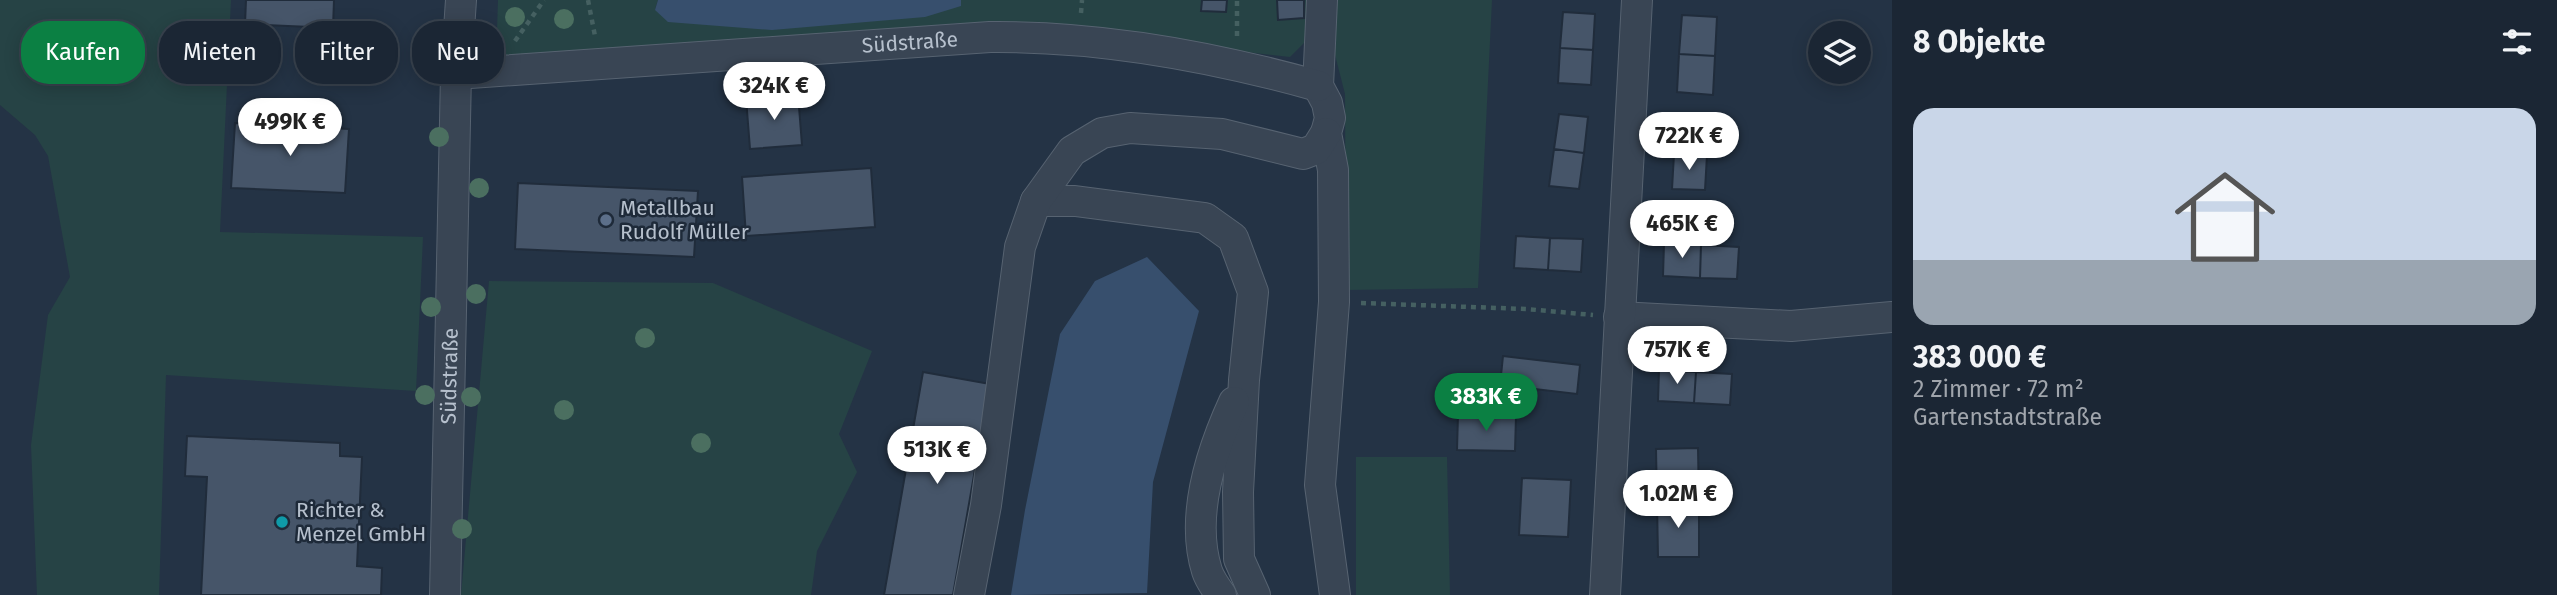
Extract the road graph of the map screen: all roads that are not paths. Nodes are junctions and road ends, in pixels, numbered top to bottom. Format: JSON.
{"nodes":[{"id":1,"x":461,"y":0,"type":"edge"},
{"id":2,"x":1322,"y":0,"type":"edge"},
{"id":3,"x":1637,"y":0,"type":"edge"},
{"id":4,"x":460,"y":21,"type":"edge"},
{"id":5,"x":504,"y":69,"type":"edge"},
{"id":6,"x":456,"y":84,"type":"edge"},
{"id":7,"x":1318,"y":86,"type":"junction"},
{"id":8,"x":1326,"y":133,"type":"junction"},
{"id":9,"x":1036,"y":201,"type":"junction"},
{"id":10,"x":1619,"y":317,"type":"junction"},
{"id":11,"x":1892,"y":317,"type":"edge"},
{"id":12,"x":1244,"y":380,"type":"junction"},
{"id":13,"x":445,"y":595,"type":"edge"},
{"id":14,"x":969,"y":595,"type":"edge"},
{"id":15,"x":1221,"y":595,"type":"edge"},
{"id":16,"x":1255,"y":595,"type":"edge"},
{"id":17,"x":1335,"y":595,"type":"edge"},
{"id":18,"x":1605,"y":595,"type":"edge"}],
"edges":[{"from":1,"to":4,"type":"street","name":"Südstraße"},
{"from":2,"to":7,"type":"street"},
{"from":3,"to":10,"type":"street"},
{"from":5,"to":7,"type":"street","name":"Südstraße"},
{"from":6,"to":13,"type":"street","name":"Südstraße"},
{"from":7,"to":8,"type":"street"},
{"from":8,"to":9,"type":"street"},
{"from":8,"to":17,"type":"street"},
{"from":9,"to":12,"type":"street"},
{"from":9,"to":14,"type":"street"},
{"from":10,"to":11,"type":"street"},
{"from":10,"to":18,"type":"street"},
{"from":12,"to":15,"type":"street"},
{"from":12,"to":16,"type":"street"}]}
